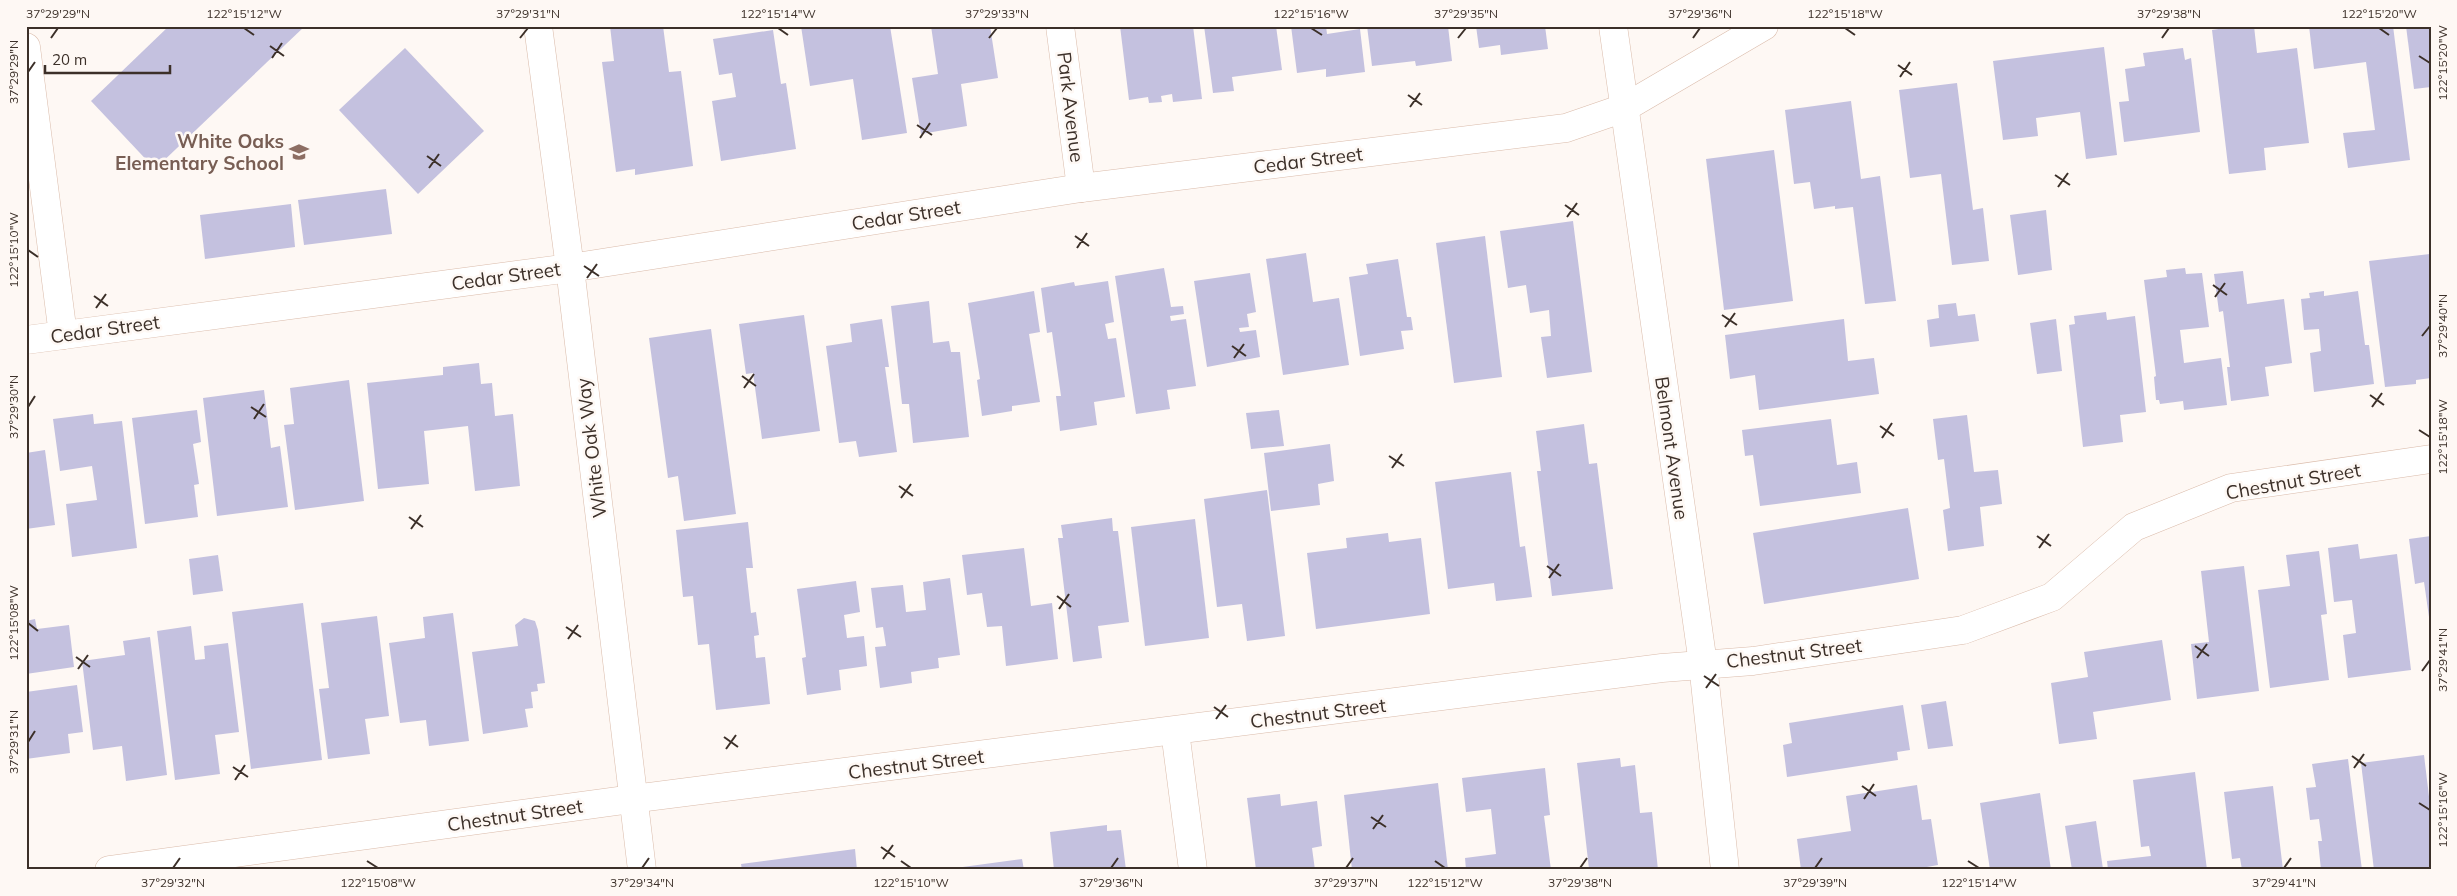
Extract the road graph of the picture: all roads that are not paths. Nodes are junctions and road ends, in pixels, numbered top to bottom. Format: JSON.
{"nodes":[{"id":1,"x":538,"y":26,"type":"edge"},
{"id":2,"x":1060,"y":26,"type":"edge"},
{"id":3,"x":1613,"y":26,"type":"edge"},
{"id":4,"x":1764,"y":26,"type":"edge"},
{"id":5,"x":26,"y":47,"type":"edge"},
{"id":6,"x":1624,"y":108,"type":"junction"},
{"id":7,"x":1081,"y":188,"type":"junction"},
{"id":8,"x":570,"y":268,"type":"junction"},
{"id":9,"x":63,"y":335,"type":"junction"},
{"id":10,"x":26,"y":340,"type":"edge"},
{"id":11,"x":2431,"y":459,"type":"edge"},
{"id":12,"x":1703,"y":664,"type":"junction"},
{"id":13,"x":1175,"y":731,"type":"junction"},
{"id":14,"x":632,"y":799,"type":"junction"},
{"id":15,"x":109,"y":870,"type":"edge"},
{"id":16,"x":642,"y":870,"type":"edge"},
{"id":17,"x":1193,"y":870,"type":"edge"},
{"id":18,"x":1725,"y":870,"type":"edge"}],
"edges":[{"from":1,"to":8,"type":"street","name":"White Oak Way"},
{"from":2,"to":7,"type":"street","name":"Park Avenue"},
{"from":3,"to":6,"type":"street","name":"Belmont Avenue"},
{"from":4,"to":6,"type":"street","name":"Cedar Street"},
{"from":5,"to":9,"type":"street"},
{"from":6,"to":7,"type":"street","name":"Cedar Street"},
{"from":6,"to":12,"type":"street","name":"Belmont Avenue"},
{"from":7,"to":8,"type":"street","name":"Cedar Street"},
{"from":8,"to":9,"type":"street","name":"Cedar Street"},
{"from":8,"to":14,"type":"street","name":"White Oak Way"},
{"from":9,"to":10,"type":"street","name":"Cedar Street"},
{"from":11,"to":12,"type":"street","name":"Chestnut Street"},
{"from":12,"to":13,"type":"street","name":"Chestnut Street"},
{"from":12,"to":18,"type":"street","name":"Belmont Avenue"},
{"from":13,"to":14,"type":"street","name":"Chestnut Street"},
{"from":13,"to":17,"type":"street"},
{"from":14,"to":15,"type":"street","name":"Chestnut Street"},
{"from":14,"to":16,"type":"street","name":"White Oak Way"}]}
